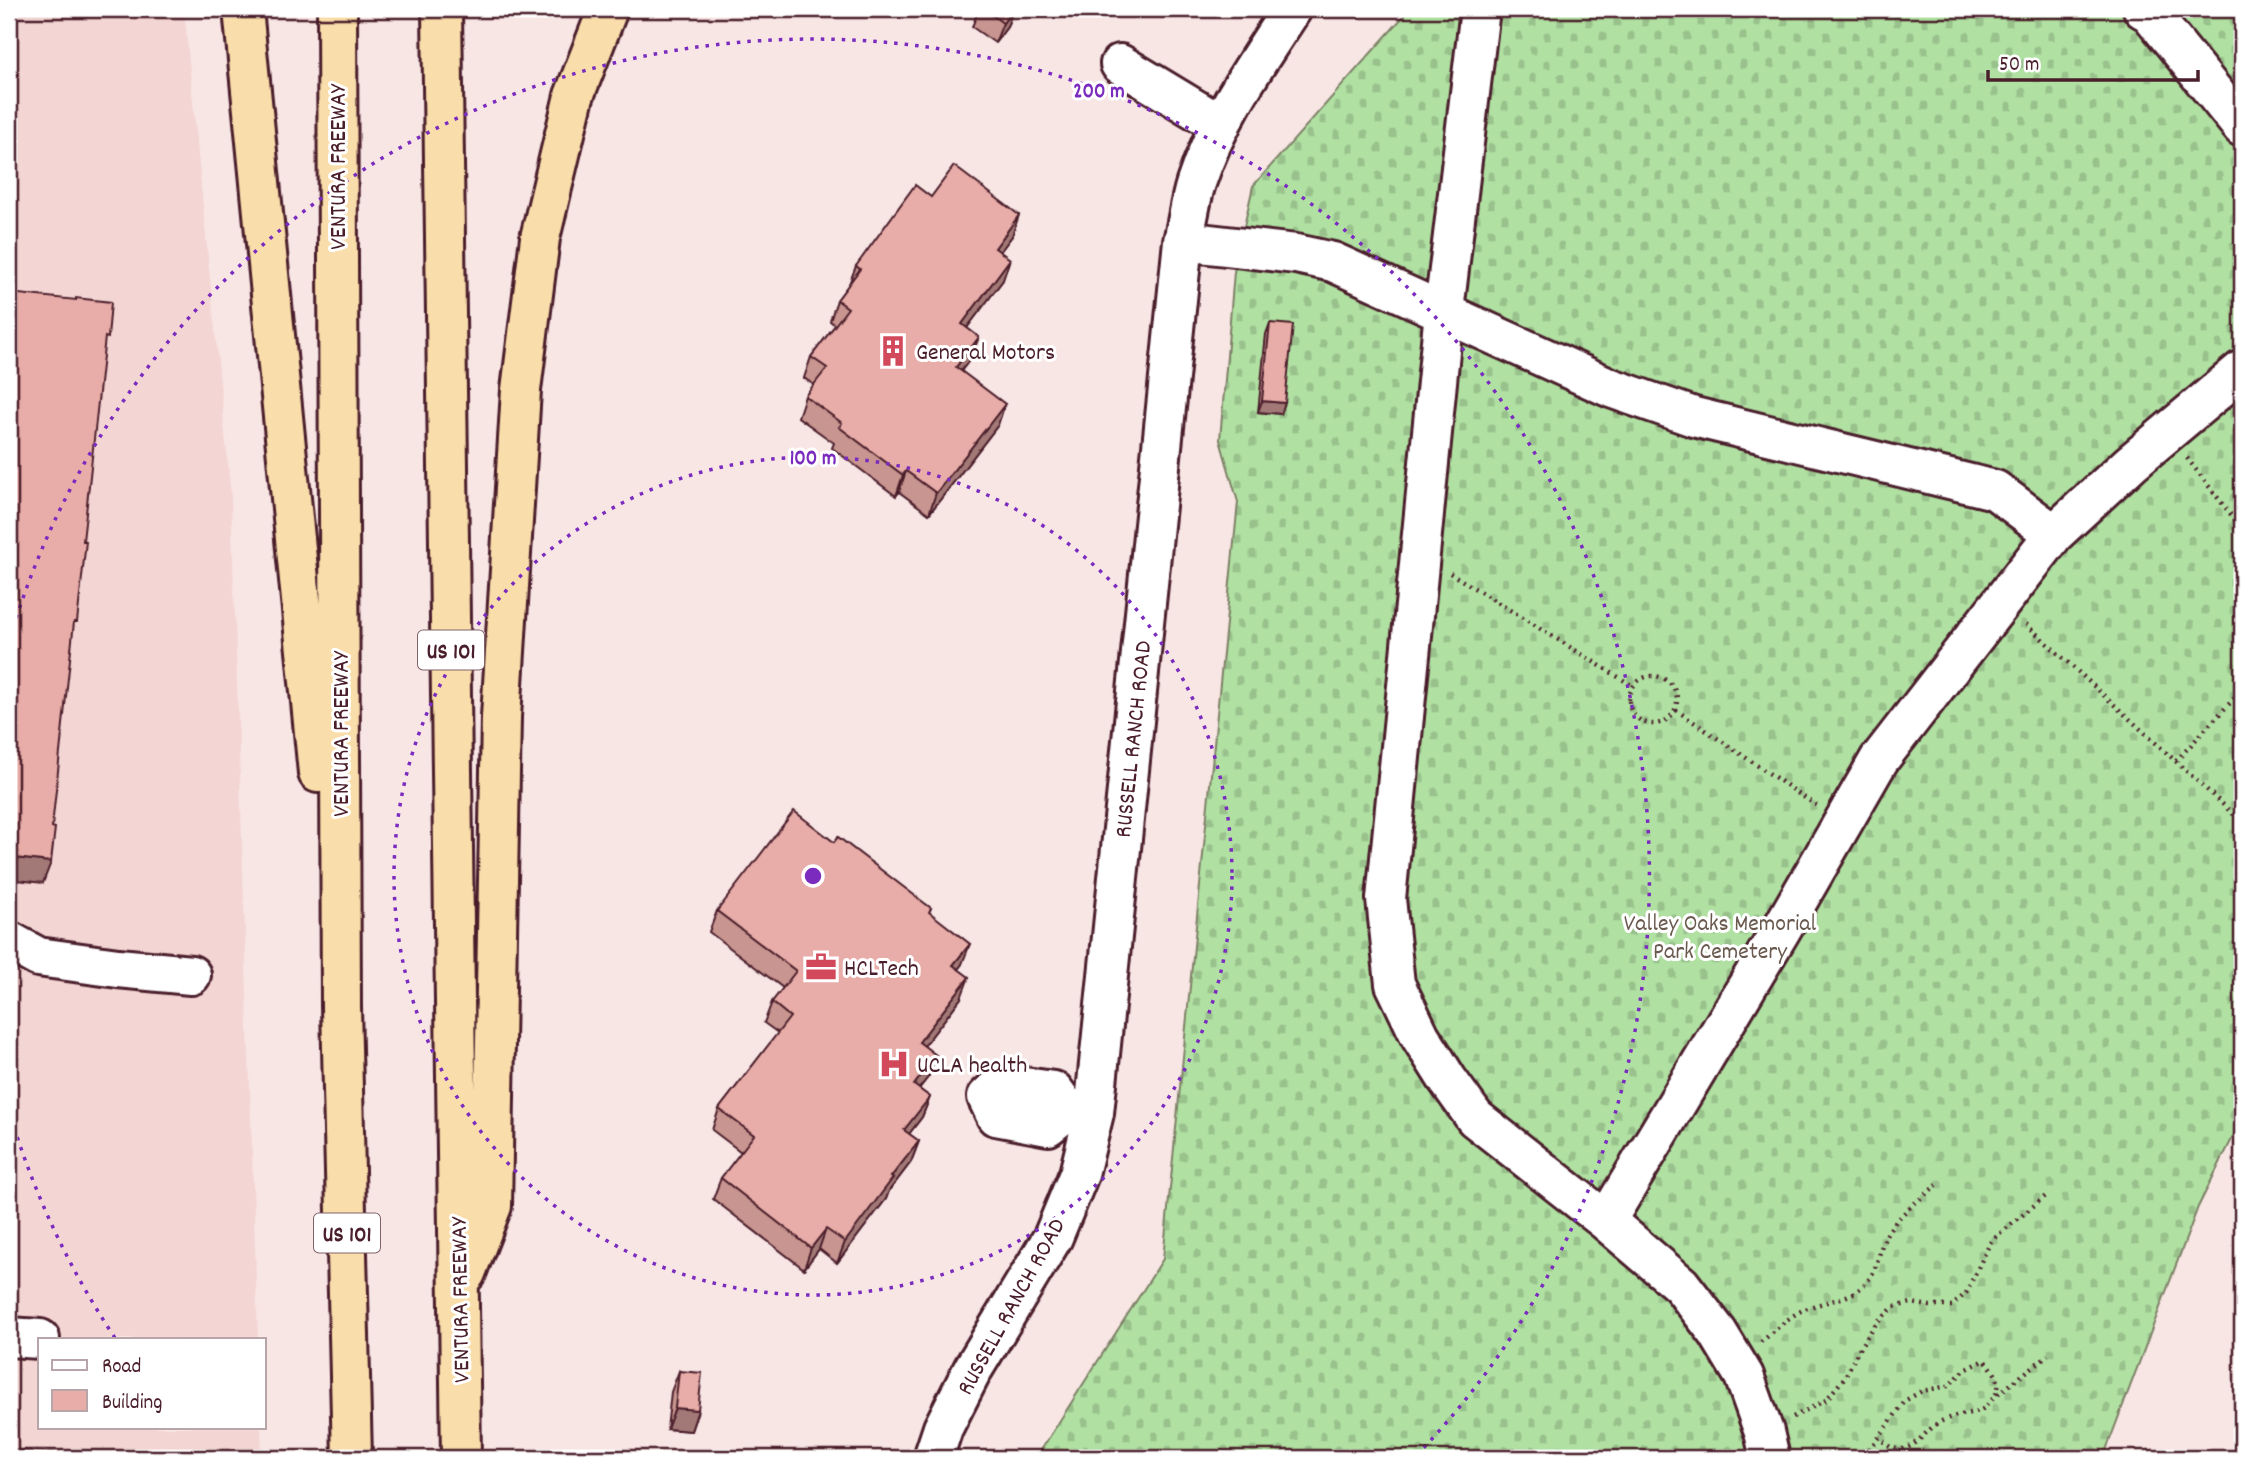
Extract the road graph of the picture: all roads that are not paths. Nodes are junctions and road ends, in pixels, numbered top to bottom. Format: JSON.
{"nodes":[{"id":1,"x":243,"y":9,"type":"edge"},
{"id":2,"x":337,"y":9,"type":"edge"},
{"id":3,"x":442,"y":9,"type":"edge"},
{"id":4,"x":608,"y":9,"type":"edge"},
{"id":5,"x":1292,"y":9,"type":"edge"},
{"id":6,"x":1480,"y":9,"type":"edge"},
{"id":7,"x":2143,"y":9,"type":"edge"},
{"id":8,"x":1120,"y":64,"type":"dead end"},
{"id":9,"x":1221,"y":125,"type":"junction"},
{"id":10,"x":2242,"y":127,"type":"edge"},
{"id":11,"x":1183,"y":241,"type":"junction"},
{"id":12,"x":1444,"y":311,"type":"junction"},
{"id":13,"x":2242,"y":370,"type":"edge"},
{"id":14,"x":2054,"y":534,"type":"junction"},
{"id":15,"x":9,"y":941,"type":"edge"},
{"id":16,"x":191,"y":975,"type":"dead end"},
{"id":17,"x":341,"y":1007,"type":"junction"},
{"id":18,"x":984,"y":1096,"type":"dead end"},
{"id":19,"x":1081,"y":1112,"type":"junction"},
{"id":20,"x":1606,"y":1221,"type":"junction"},
{"id":21,"x":459,"y":1291,"type":"junction"},
{"id":22,"x":9,"y":1337,"type":"edge"},
{"id":23,"x":38,"y":1339,"type":"edge"},
{"id":24,"x":1766,"y":1442,"type":"edge"},
{"id":25,"x":352,"y":1458,"type":"edge"},
{"id":26,"x":461,"y":1458,"type":"edge"},
{"id":27,"x":933,"y":1458,"type":"edge"}],
"edges":[{"from":1,"to":17,"type":"highway"},
{"from":2,"to":17,"type":"highway","name":"VENTURA FREEWAY","number":"US 101"},
{"from":3,"to":21,"type":"highway","name":"VENTURA FREEWAY","number":"US 101"},
{"from":4,"to":21,"type":"highway"},
{"from":5,"to":9,"type":"street","name":"RUSSELL RANCH ROAD"},
{"from":6,"to":12,"type":"street"},
{"from":7,"to":10,"type":"street"},
{"from":8,"to":9,"type":"street"},
{"from":9,"to":11,"type":"street","name":"RUSSELL RANCH ROAD"},
{"from":11,"to":12,"type":"street"},
{"from":11,"to":19,"type":"street","name":"RUSSELL RANCH ROAD"},
{"from":12,"to":14,"type":"street"},
{"from":12,"to":20,"type":"street"},
{"from":13,"to":14,"type":"street"},
{"from":14,"to":20,"type":"street"},
{"from":15,"to":16,"type":"street"},
{"from":17,"to":25,"type":"highway","name":"VENTURA FREEWAY","number":"US 101"},
{"from":18,"to":19,"type":"street"},
{"from":19,"to":27,"type":"street","name":"RUSSELL RANCH ROAD"},
{"from":20,"to":24,"type":"street"},
{"from":21,"to":26,"type":"highway","name":"VENTURA FREEWAY","number":"US 101"},
{"from":22,"to":23,"type":"street"}]}
